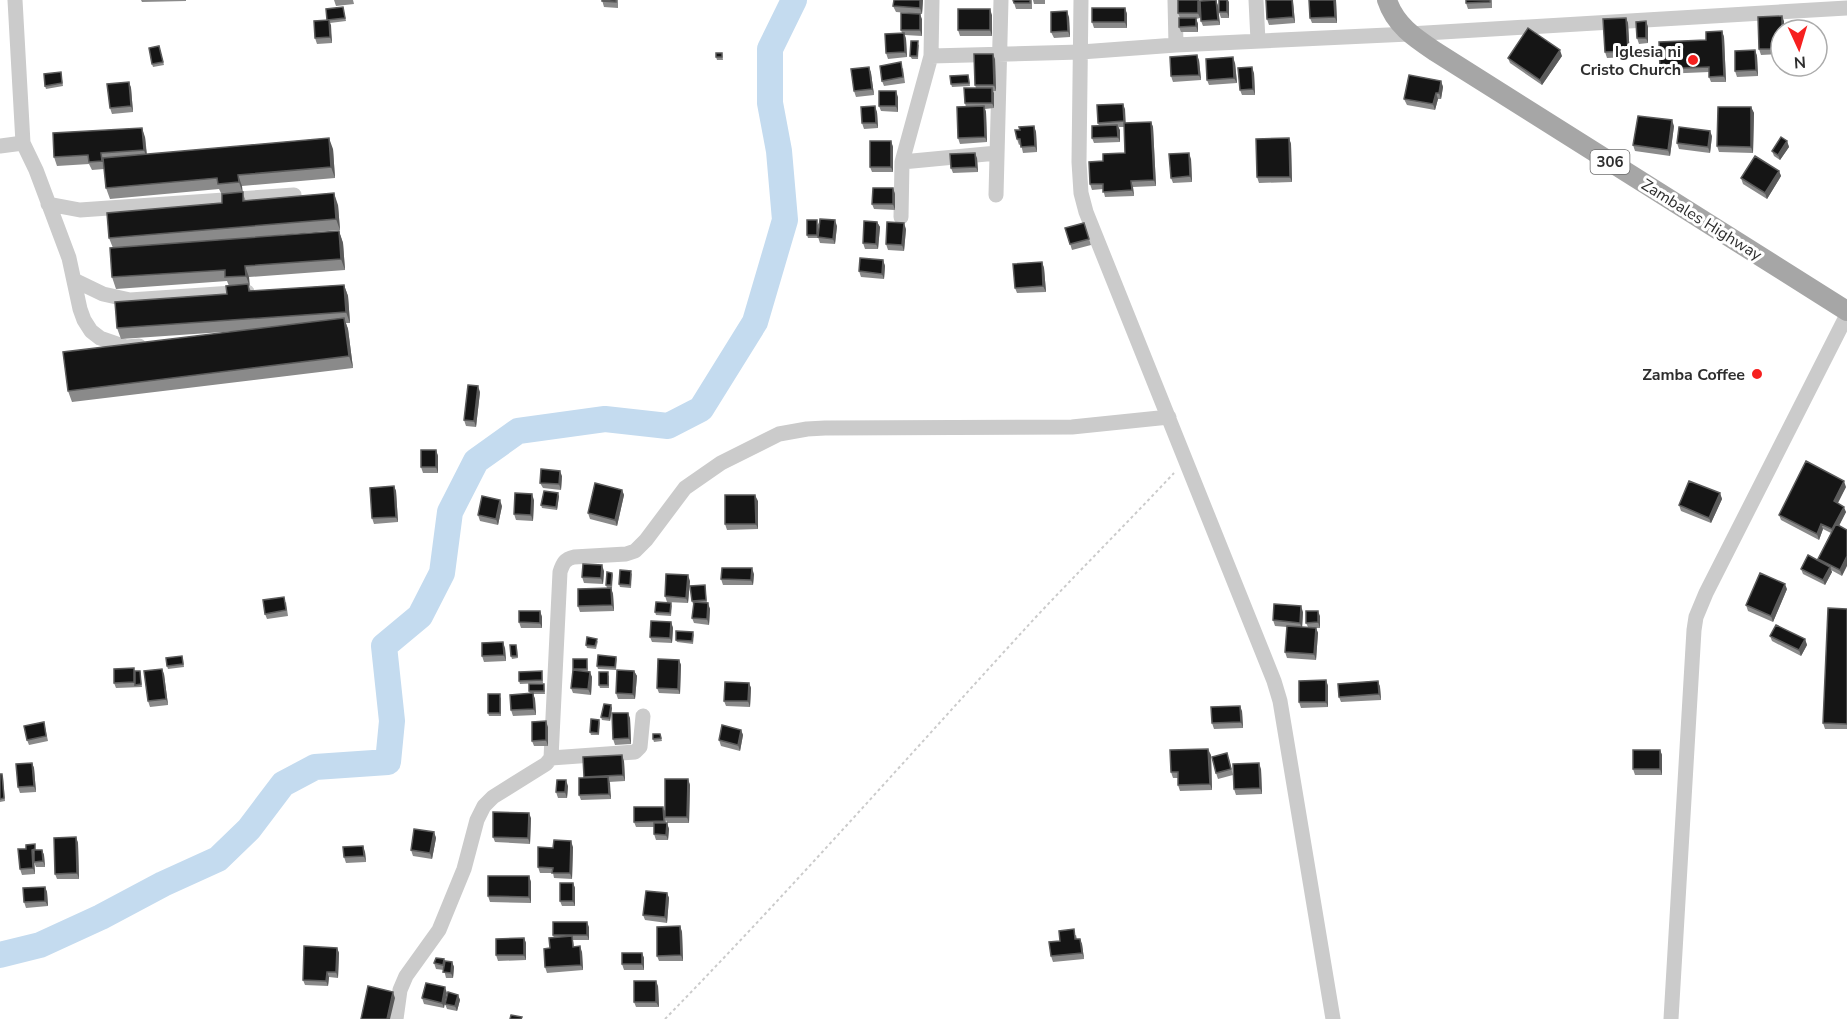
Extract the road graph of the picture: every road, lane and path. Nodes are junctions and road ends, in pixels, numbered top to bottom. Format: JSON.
{"nodes":[{"id":1,"x":15,"y":0,"type":"edge"},
{"id":2,"x":932,"y":0,"type":"edge"},
{"id":3,"x":1001,"y":0,"type":"edge"},
{"id":4,"x":1081,"y":0,"type":"edge"},
{"id":5,"x":1175,"y":0,"type":"edge"},
{"id":6,"x":1256,"y":0,"type":"edge"},
{"id":7,"x":1387,"y":0,"type":"edge"},
{"id":8,"x":1847,"y":8,"type":"edge"},
{"id":9,"x":1409,"y":34,"type":"junction"},
{"id":10,"x":1258,"y":41,"type":"junction"},
{"id":11,"x":1176,"y":45,"type":"junction"},
{"id":12,"x":1081,"y":52,"type":"junction"},
{"id":13,"x":1000,"y":55,"type":"junction"},
{"id":14,"x":931,"y":56,"type":"junction"},
{"id":15,"x":23,"y":143,"type":"junction"},
{"id":16,"x":0,"y":146,"type":"edge"},
{"id":17,"x":997,"y":153,"type":"junction"},
{"id":18,"x":902,"y":162,"type":"junction"},
{"id":19,"x":294,"y":195,"type":"edge"},
{"id":20,"x":996,"y":195,"type":"dead end"},
{"id":21,"x":48,"y":204,"type":"junction"},
{"id":22,"x":901,"y":217,"type":"dead end"},
{"id":23,"x":74,"y":280,"type":"junction"},
{"id":24,"x":257,"y":291,"type":"edge"},
{"id":25,"x":1847,"y":313,"type":"edge"},
{"id":26,"x":148,"y":345,"type":"edge"},
{"id":27,"x":1169,"y":417,"type":"junction"},
{"id":28,"x":1186,"y":461,"type":"junction"},
{"id":29,"x":643,"y":716,"type":"dead end"},
{"id":30,"x":551,"y":758,"type":"junction"},
{"id":31,"x":396,"y":1019,"type":"edge"},
{"id":32,"x":665,"y":1019,"type":"edge"},
{"id":33,"x":1333,"y":1019,"type":"edge"},
{"id":34,"x":1671,"y":1019,"type":"edge"}],
"edges":[{"from":1,"to":15,"type":"street"},
{"from":2,"to":14,"type":"street"},
{"from":3,"to":13,"type":"street"},
{"from":4,"to":12,"type":"street"},
{"from":5,"to":11,"type":"street"},
{"from":6,"to":10,"type":"street"},
{"from":7,"to":9,"type":"main road","name":"Zambales Highway","number":"306"},
{"from":8,"to":9,"type":"street"},
{"from":9,"to":10,"type":"street"},
{"from":9,"to":25,"type":"main road","name":"Zambales Highway","number":"306"},
{"from":10,"to":11,"type":"street"},
{"from":11,"to":12,"type":"street"},
{"from":12,"to":13,"type":"street"},
{"from":12,"to":27,"type":"street"},
{"from":13,"to":14,"type":"street"},
{"from":13,"to":17,"type":"street"},
{"from":14,"to":18,"type":"street"},
{"from":15,"to":16,"type":"street"},
{"from":15,"to":21,"type":"street"},
{"from":17,"to":18,"type":"street"},
{"from":17,"to":20,"type":"street"},
{"from":18,"to":22,"type":"street"},
{"from":19,"to":21,"type":"street"},
{"from":21,"to":23,"type":"street"},
{"from":23,"to":24,"type":"street"},
{"from":23,"to":26,"type":"street"},
{"from":25,"to":34,"type":"street"},
{"from":27,"to":28,"type":"street"},
{"from":27,"to":30,"type":"street"},
{"from":28,"to":32,"type":"path"},
{"from":28,"to":33,"type":"street"},
{"from":29,"to":30,"type":"street"},
{"from":30,"to":31,"type":"street"}]}
